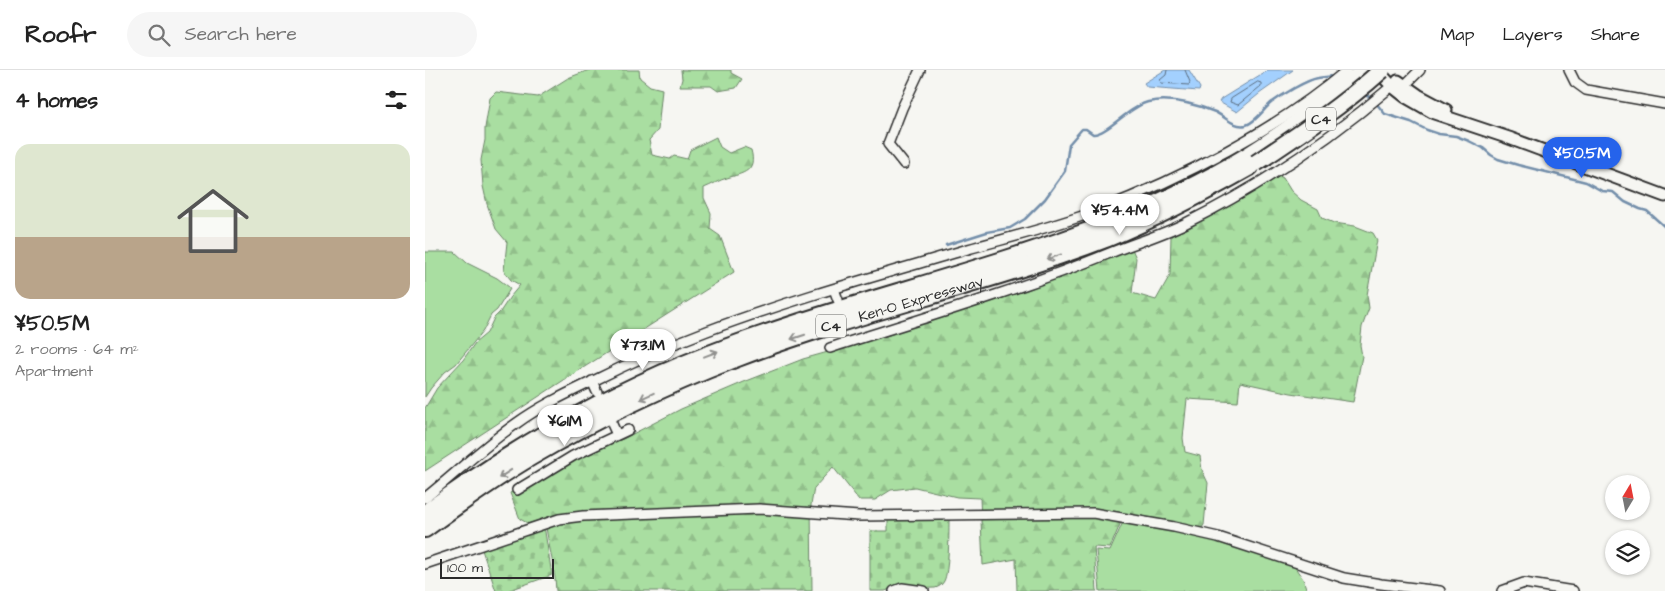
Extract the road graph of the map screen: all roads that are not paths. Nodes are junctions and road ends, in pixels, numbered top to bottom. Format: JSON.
{"nodes":[{"id":1,"x":920,"y":70,"type":"edge"},
{"id":2,"x":1365,"y":70,"type":"edge"},
{"id":3,"x":1377,"y":70,"type":"edge"},
{"id":4,"x":1382,"y":70,"type":"edge"},
{"id":5,"x":1386,"y":70,"type":"edge"},
{"id":6,"x":1420,"y":70,"type":"edge"},
{"id":7,"x":1569,"y":70,"type":"edge"},
{"id":8,"x":1345,"y":71,"type":"edge"},
{"id":9,"x":1398,"y":86,"type":"junction"},
{"id":10,"x":1665,"y":104,"type":"edge"},
{"id":11,"x":1253,"y":158,"type":"junction"},
{"id":12,"x":904,"y":164,"type":"dead end"},
{"id":13,"x":1221,"y":191,"type":"dead end"},
{"id":14,"x":1665,"y":196,"type":"edge"},
{"id":15,"x":1227,"y":201,"type":"junction"},
{"id":16,"x":834,"y":289,"type":"junction"},
{"id":17,"x":838,"y":300,"type":"dead end"},
{"id":18,"x":830,"y":348,"type":"dead end"},
{"id":19,"x":592,"y":381,"type":"junction"},
{"id":20,"x":597,"y":392,"type":"dead end"},
{"id":21,"x":612,"y":424,"type":"dead end"},
{"id":22,"x":628,"y":430,"type":"dead end"},
{"id":23,"x":617,"y":435,"type":"junction"},
{"id":24,"x":517,"y":490,"type":"dead end"},
{"id":25,"x":425,"y":497,"type":"edge"},
{"id":26,"x":425,"y":513,"type":"edge"},
{"id":27,"x":425,"y":529,"type":"edge"},
{"id":28,"x":425,"y":564,"type":"edge"},
{"id":29,"x":894,"y":591,"type":"edge"},
{"id":30,"x":924,"y":591,"type":"edge"},
{"id":31,"x":1439,"y":591,"type":"edge"},
{"id":32,"x":1502,"y":591,"type":"edge"},
{"id":33,"x":1573,"y":591,"type":"edge"}],
"edges":[{"from":1,"to":12,"type":"street"},
{"from":2,"to":11,"type":"highway","name":"Ken-O Expressway","number":"C4"},
{"from":3,"to":9,"type":"street"},
{"from":4,"to":11,"type":"highway","name":"Ken-O Expressway","number":"C4","bridge":true},
{"from":5,"to":9,"type":"street"},
{"from":6,"to":9,"type":"street"},
{"from":7,"to":10,"type":"street"},
{"from":8,"to":16,"type":"street"},
{"from":9,"to":14,"type":"street"},
{"from":9,"to":15,"type":"street"},
{"from":26,"to":11,"type":"highway","name":"Ken-O Expressway","number":"C4","one_way":true},
{"from":11,"to":27,"type":"highway","name":"Ken-O Expressway","number":"C4","one_way":true},
{"from":13,"to":15,"type":"street"},
{"from":15,"to":18,"type":"street"},
{"from":16,"to":17,"type":"street"},
{"from":16,"to":19,"type":"street"},
{"from":19,"to":20,"type":"street"},
{"from":19,"to":25,"type":"street"},
{"from":21,"to":23,"type":"street"},
{"from":22,"to":23,"type":"street"},
{"from":23,"to":24,"type":"street"},
{"from":28,"to":31,"type":"street"},
{"from":29,"to":30,"type":"street"},
{"from":32,"to":33,"type":"street"}]}
